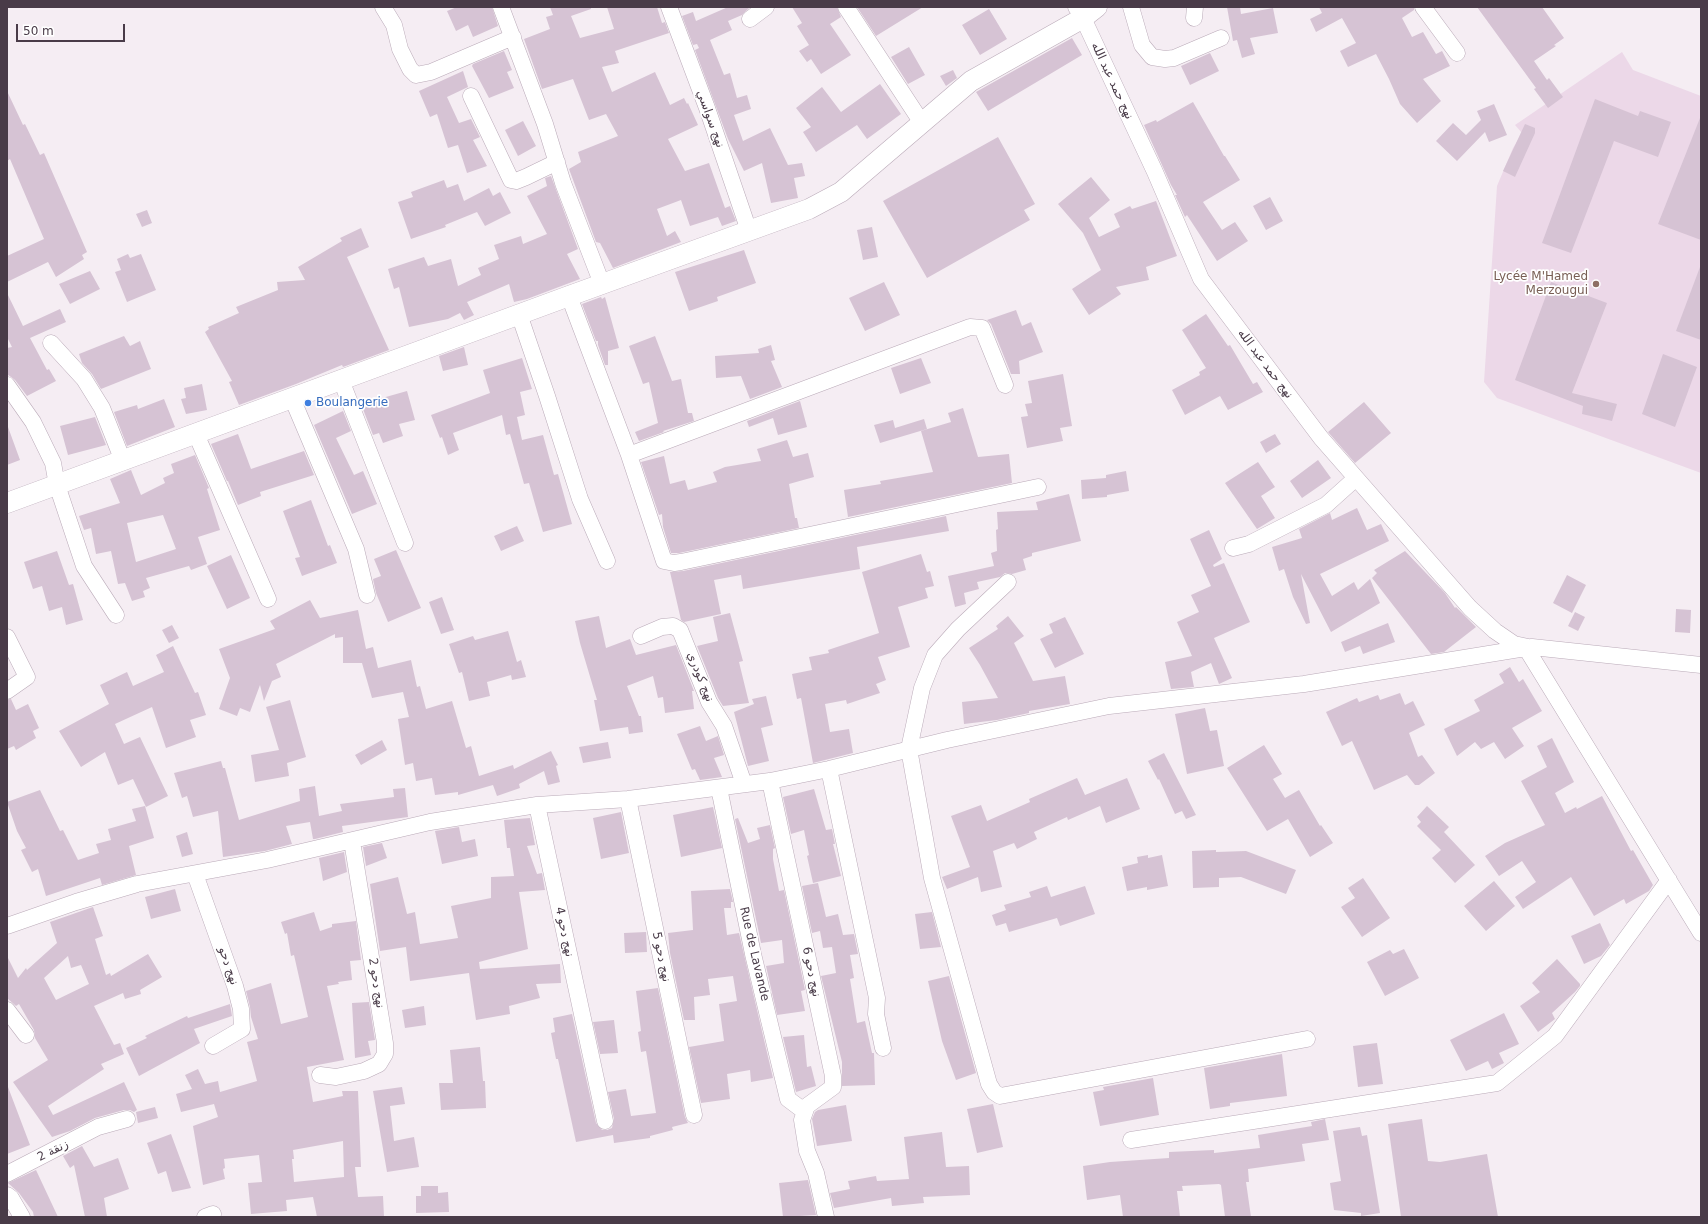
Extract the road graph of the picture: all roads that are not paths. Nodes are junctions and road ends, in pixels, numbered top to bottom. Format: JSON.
{"nodes":[{"id":1,"x":383,"y":7,"type":"edge"},
{"id":2,"x":501,"y":7,"type":"edge"},
{"id":3,"x":669,"y":7,"type":"edge"},
{"id":4,"x":766,"y":7,"type":"edge"},
{"id":5,"x":846,"y":7,"type":"edge"},
{"id":6,"x":1131,"y":7,"type":"edge"},
{"id":7,"x":1423,"y":7,"type":"edge"},
{"id":8,"x":1085,"y":10,"type":"edge"},
{"id":9,"x":750,"y":19,"type":"dead end"},
{"id":10,"x":513,"y":37,"type":"junction"},
{"id":11,"x":1221,"y":38,"type":"dead end"},
{"id":12,"x":1457,"y":53,"type":"dead end"},
{"id":13,"x":471,"y":96,"type":"dead end"},
{"id":14,"x":922,"y":123,"type":"junction"},
{"id":15,"x":557,"y":162,"type":"junction"},
{"id":16,"x":749,"y":231,"type":"junction"},
{"id":17,"x":602,"y":284,"type":"junction"},
{"id":18,"x":569,"y":296,"type":"junction"},
{"id":19,"x":519,"y":314,"type":"junction"},
{"id":20,"x":51,"y":343,"type":"dead end"},
{"id":21,"x":341,"y":380,"type":"junction"},
{"id":22,"x":7,"y":385,"type":"edge"},
{"id":23,"x":1005,"y":385,"type":"dead end"},
{"id":24,"x":292,"y":398,"type":"junction"},
{"id":25,"x":196,"y":434,"type":"junction"},
{"id":26,"x":629,"y":455,"type":"junction"},
{"id":27,"x":123,"y":461,"type":"junction"},
{"id":28,"x":1356,"y":478,"type":"junction"},
{"id":29,"x":57,"y":485,"type":"junction"},
{"id":30,"x":1038,"y":487,"type":"dead end"},
{"id":31,"x":7,"y":503,"type":"edge"},
{"id":32,"x":405,"y":543,"type":"dead end"},
{"id":33,"x":1233,"y":548,"type":"dead end"},
{"id":34,"x":607,"y":561,"type":"dead end"},
{"id":35,"x":1008,"y":582,"type":"dead end"},
{"id":36,"x":367,"y":596,"type":"dead end"},
{"id":37,"x":268,"y":599,"type":"dead end"},
{"id":38,"x":116,"y":615,"type":"dead end"},
{"id":39,"x":641,"y":636,"type":"dead end"},
{"id":40,"x":7,"y":637,"type":"edge"},
{"id":41,"x":1529,"y":648,"type":"junction"},
{"id":42,"x":1701,"y":664,"type":"edge"},
{"id":43,"x":7,"y":691,"type":"edge"},
{"id":44,"x":909,"y":749,"type":"junction"},
{"id":45,"x":829,"y":768,"type":"junction"},
{"id":46,"x":770,"y":781,"type":"junction"},
{"id":47,"x":744,"y":784,"type":"junction"},
{"id":48,"x":719,"y":788,"type":"junction"},
{"id":49,"x":628,"y":799,"type":"junction"},
{"id":50,"x":537,"y":805,"type":"junction"},
{"id":51,"x":352,"y":841,"type":"junction"},
{"id":52,"x":195,"y":874,"type":"junction"},
{"id":53,"x":1669,"y":880,"type":"junction"},
{"id":54,"x":7,"y":926,"type":"edge"},
{"id":55,"x":1701,"y":933,"type":"edge"},
{"id":56,"x":7,"y":1010,"type":"edge"},
{"id":57,"x":26,"y":1035,"type":"dead end"},
{"id":58,"x":1307,"y":1039,"type":"dead end"},
{"id":59,"x":213,"y":1046,"type":"dead end"},
{"id":60,"x":883,"y":1048,"type":"dead end"},
{"id":61,"x":320,"y":1076,"type":"dead end"},
{"id":62,"x":804,"y":1111,"type":"junction"},
{"id":63,"x":694,"y":1115,"type":"dead end"},
{"id":64,"x":127,"y":1119,"type":"dead end"},
{"id":65,"x":605,"y":1121,"type":"dead end"},
{"id":66,"x":1131,"y":1140,"type":"dead end"},
{"id":67,"x":7,"y":1174,"type":"edge"},
{"id":68,"x":7,"y":1195,"type":"edge"},
{"id":69,"x":22,"y":1217,"type":"edge"},
{"id":70,"x":826,"y":1217,"type":"edge"}],
"edges":[{"from":1,"to":10,"type":"street"},
{"from":2,"to":10,"type":"street"},
{"from":3,"to":16,"type":"street","name":"نهج سواسي"},
{"from":4,"to":9,"type":"street"},
{"from":5,"to":14,"type":"street"},
{"from":6,"to":11,"type":"street"},
{"from":7,"to":12,"type":"street"},
{"from":8,"to":14,"type":"street"},
{"from":8,"to":28,"type":"street","name":"نهج حمد عبد الله"},
{"from":10,"to":15,"type":"street"},
{"from":13,"to":15,"type":"street"},
{"from":14,"to":16,"type":"street"},
{"from":15,"to":17,"type":"street"},
{"from":16,"to":17,"type":"street"},
{"from":17,"to":18,"type":"street"},
{"from":18,"to":19,"type":"street"},
{"from":18,"to":26,"type":"street"},
{"from":19,"to":21,"type":"street"},
{"from":19,"to":34,"type":"street"},
{"from":20,"to":27,"type":"street"},
{"from":21,"to":24,"type":"street"},
{"from":21,"to":32,"type":"street"},
{"from":22,"to":29,"type":"street"},
{"from":23,"to":26,"type":"street"},
{"from":24,"to":25,"type":"street"},
{"from":24,"to":36,"type":"street"},
{"from":25,"to":27,"type":"street"},
{"from":25,"to":37,"type":"street"},
{"from":26,"to":30,"type":"street"},
{"from":27,"to":29,"type":"street"},
{"from":28,"to":33,"type":"street"},
{"from":28,"to":41,"type":"street","name":"نهج حمد عبد الله"},
{"from":29,"to":31,"type":"street"},
{"from":29,"to":38,"type":"street"},
{"from":35,"to":44,"type":"street"},
{"from":39,"to":47,"type":"street","name":"نهج كودري"},
{"from":40,"to":43,"type":"street"},
{"from":41,"to":42,"type":"street"},
{"from":41,"to":44,"type":"street"},
{"from":41,"to":53,"type":"street"},
{"from":44,"to":45,"type":"street"},
{"from":44,"to":58,"type":"street"},
{"from":45,"to":46,"type":"street"},
{"from":45,"to":60,"type":"street"},
{"from":46,"to":47,"type":"street"},
{"from":46,"to":62,"type":"street","name":"نهج دحو 6"},
{"from":47,"to":48,"type":"street"},
{"from":48,"to":49,"type":"street"},
{"from":48,"to":62,"type":"street","name":"Rue de Lavande"},
{"from":49,"to":50,"type":"street"},
{"from":49,"to":63,"type":"street","name":"نهج دحو 5"},
{"from":50,"to":51,"type":"street"},
{"from":50,"to":65,"type":"street","name":"نهج دحو 4"},
{"from":51,"to":52,"type":"street"},
{"from":51,"to":61,"type":"street","name":"نهج دحو 2"},
{"from":52,"to":54,"type":"street"},
{"from":52,"to":59,"type":"street","name":"نهج دحو"},
{"from":53,"to":55,"type":"street"},
{"from":53,"to":66,"type":"street"},
{"from":56,"to":57,"type":"street"},
{"from":62,"to":70,"type":"street"},
{"from":64,"to":67,"type":"street","name":"زنقة 2"},
{"from":68,"to":69,"type":"street"}]}
